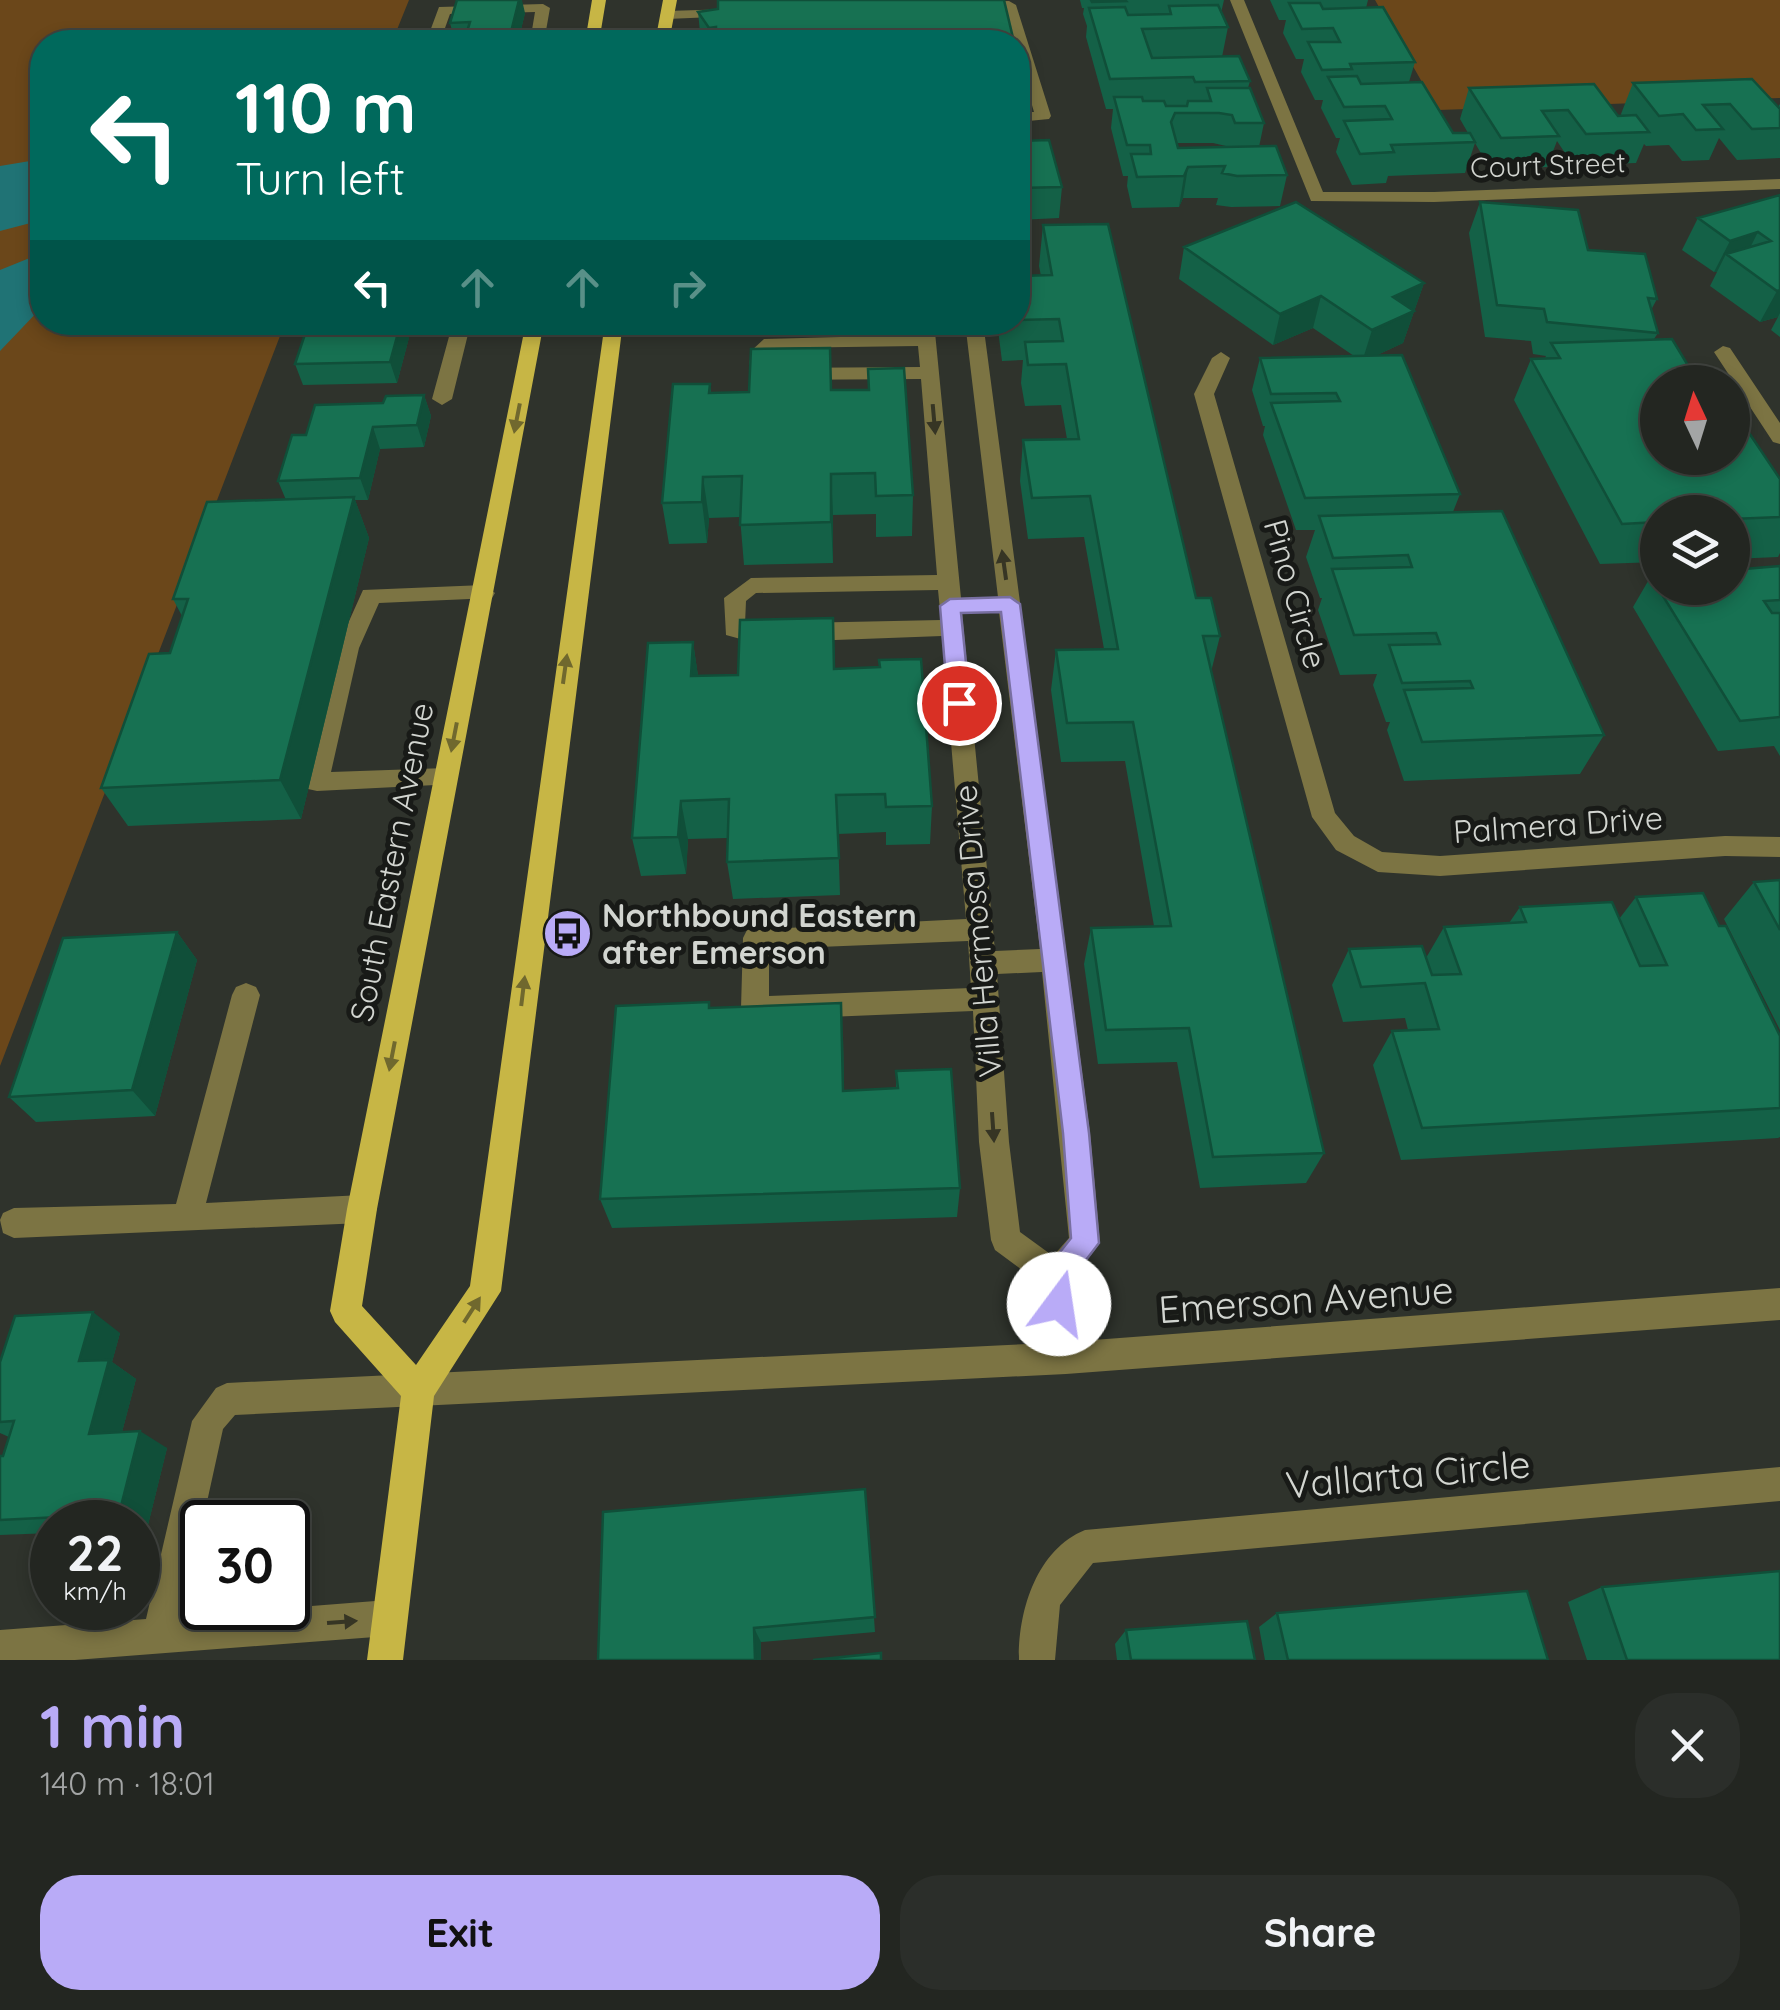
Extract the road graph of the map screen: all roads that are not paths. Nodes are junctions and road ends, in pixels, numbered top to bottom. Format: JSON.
{"nodes":[{"id":1,"x":600,"y":0,"type":"edge"},
{"id":2,"x":1238,"y":0,"type":"edge"},
{"id":3,"x":952,"y":6,"type":"edge"},
{"id":4,"x":668,"y":7,"type":"edge"},
{"id":5,"x":743,"y":12,"type":"edge"},
{"id":6,"x":437,"y":30,"type":"edge"},
{"id":7,"x":539,"y":30,"type":"edge"},
{"id":8,"x":594,"y":30,"type":"edge"},
{"id":9,"x":1017,"y":30,"type":"edge"},
{"id":10,"x":1030,"y":74,"type":"edge"},
{"id":11,"x":1030,"y":117,"type":"edge"},
{"id":12,"x":1780,"y":184,"type":"edge"},
{"id":13,"x":459,"y":335,"type":"edge"},
{"id":14,"x":533,"y":335,"type":"edge"},
{"id":15,"x":612,"y":335,"type":"edge"},
{"id":16,"x":960,"y":335,"type":"edge"},
{"id":17,"x":941,"y":352,"type":"edge"},
{"id":18,"x":1724,"y":352,"type":"dead end"},
{"id":19,"x":1221,"y":358,"type":"dead end"},
{"id":20,"x":442,"y":398,"type":"dead end"},
{"id":21,"x":1780,"y":438,"type":"edge"},
{"id":22,"x":484,"y":592,"type":"junction"},
{"id":23,"x":1010,"y":604,"type":"junction"},
{"id":24,"x":950,"y":605,"type":"junction"},
{"id":25,"x":446,"y":777,"type":"junction"},
{"id":26,"x":1345,"y":844,"type":"joint"},
{"id":27,"x":1780,"y":847,"type":"edge"},
{"id":28,"x":979,"y":930,"type":"junction"},
{"id":29,"x":1054,"y":960,"type":"junction"},
{"id":30,"x":982,"y":962,"type":"junction"},
{"id":31,"x":246,"y":995,"type":"dead end"},
{"id":32,"x":986,"y":999,"type":"junction"},
{"id":33,"x":362,"y":1208,"type":"junction"},
{"id":34,"x":187,"y":1218,"type":"junction"},
{"id":35,"x":14,"y":1223,"type":"dead end"},
{"id":36,"x":1055,"y":1276,"type":"junction"},
{"id":37,"x":1780,"y":1304,"type":"edge"},
{"id":38,"x":1066,"y":1358,"type":"junction"},
{"id":39,"x":418,"y":1391,"type":"junction"},
{"id":40,"x":1780,"y":1484,"type":"edge"},
{"id":41,"x":388,"y":1618,"type":"junction"},
{"id":42,"x":160,"y":1636,"type":"junction"},
{"id":43,"x":0,"y":1648,"type":"edge"},
{"id":44,"x":385,"y":1660,"type":"edge"},
{"id":45,"x":1038,"y":1660,"type":"edge"}],
"edges":[{"from":1,"to":8,"type":"main road"},
{"from":2,"to":12,"type":"street","name":"Court Street"},
{"from":3,"to":9,"type":"street"},
{"from":4,"to":5,"type":"street"},
{"from":6,"to":7,"type":"street"},
{"from":10,"to":11,"type":"street"},
{"from":13,"to":20,"type":"street"},
{"from":14,"to":22,"type":"main road","name":"South Eastern Avenue","one_way":true},
{"from":39,"to":15,"type":"main road","one_way":true},
{"from":16,"to":17,"type":"street","name":"Villa Hermosa Drive"},
{"from":17,"to":17,"type":"street"},
{"from":23,"to":17,"type":"street","name":"Villa Hermosa Drive","one_way":true},
{"from":17,"to":24,"type":"street","name":"Villa Hermosa Drive","one_way":true},
{"from":18,"to":21,"type":"street"},
{"from":19,"to":26,"type":"street","name":"Pino Circle"},
{"from":22,"to":25,"type":"main road","name":"South Eastern Avenue","one_way":true},
{"from":22,"to":25,"type":"street"},
{"from":23,"to":24,"type":"street"},
{"from":23,"to":29,"type":"street","name":"Villa Hermosa Drive"},
{"from":24,"to":24,"type":"street"},
{"from":24,"to":28,"type":"street","name":"Villa Hermosa Drive"},
{"from":25,"to":33,"type":"main road","name":"South Eastern Avenue","one_way":true},
{"from":26,"to":27,"type":"street","name":"Palmera Drive"},
{"from":28,"to":30,"type":"street","name":"Villa Hermosa Drive"},
{"from":28,"to":32,"type":"street"},
{"from":29,"to":30,"type":"street"},
{"from":29,"to":36,"type":"street","name":"Villa Hermosa Drive"},
{"from":30,"to":32,"type":"street","name":"Villa Hermosa Drive"},
{"from":31,"to":34,"type":"street"},
{"from":32,"to":36,"type":"street","name":"Villa Hermosa Drive","one_way":true},
{"from":33,"to":34,"type":"street"},
{"from":33,"to":39,"type":"main road","name":"South Eastern Avenue"},
{"from":34,"to":35,"type":"street"},
{"from":36,"to":38,"type":"street"},
{"from":37,"to":38,"type":"street","name":"Emerson Avenue"},
{"from":38,"to":39,"type":"street","name":"Emerson Avenue"},
{"from":39,"to":41,"type":"main road"},
{"from":39,"to":42,"type":"street","name":"Emerson Avenue"},
{"from":40,"to":45,"type":"street","name":"Vallarta Circle"},
{"from":42,"to":41,"type":"street","one_way":true},
{"from":41,"to":44,"type":"main road"},
{"from":42,"to":43,"type":"street"}]}
